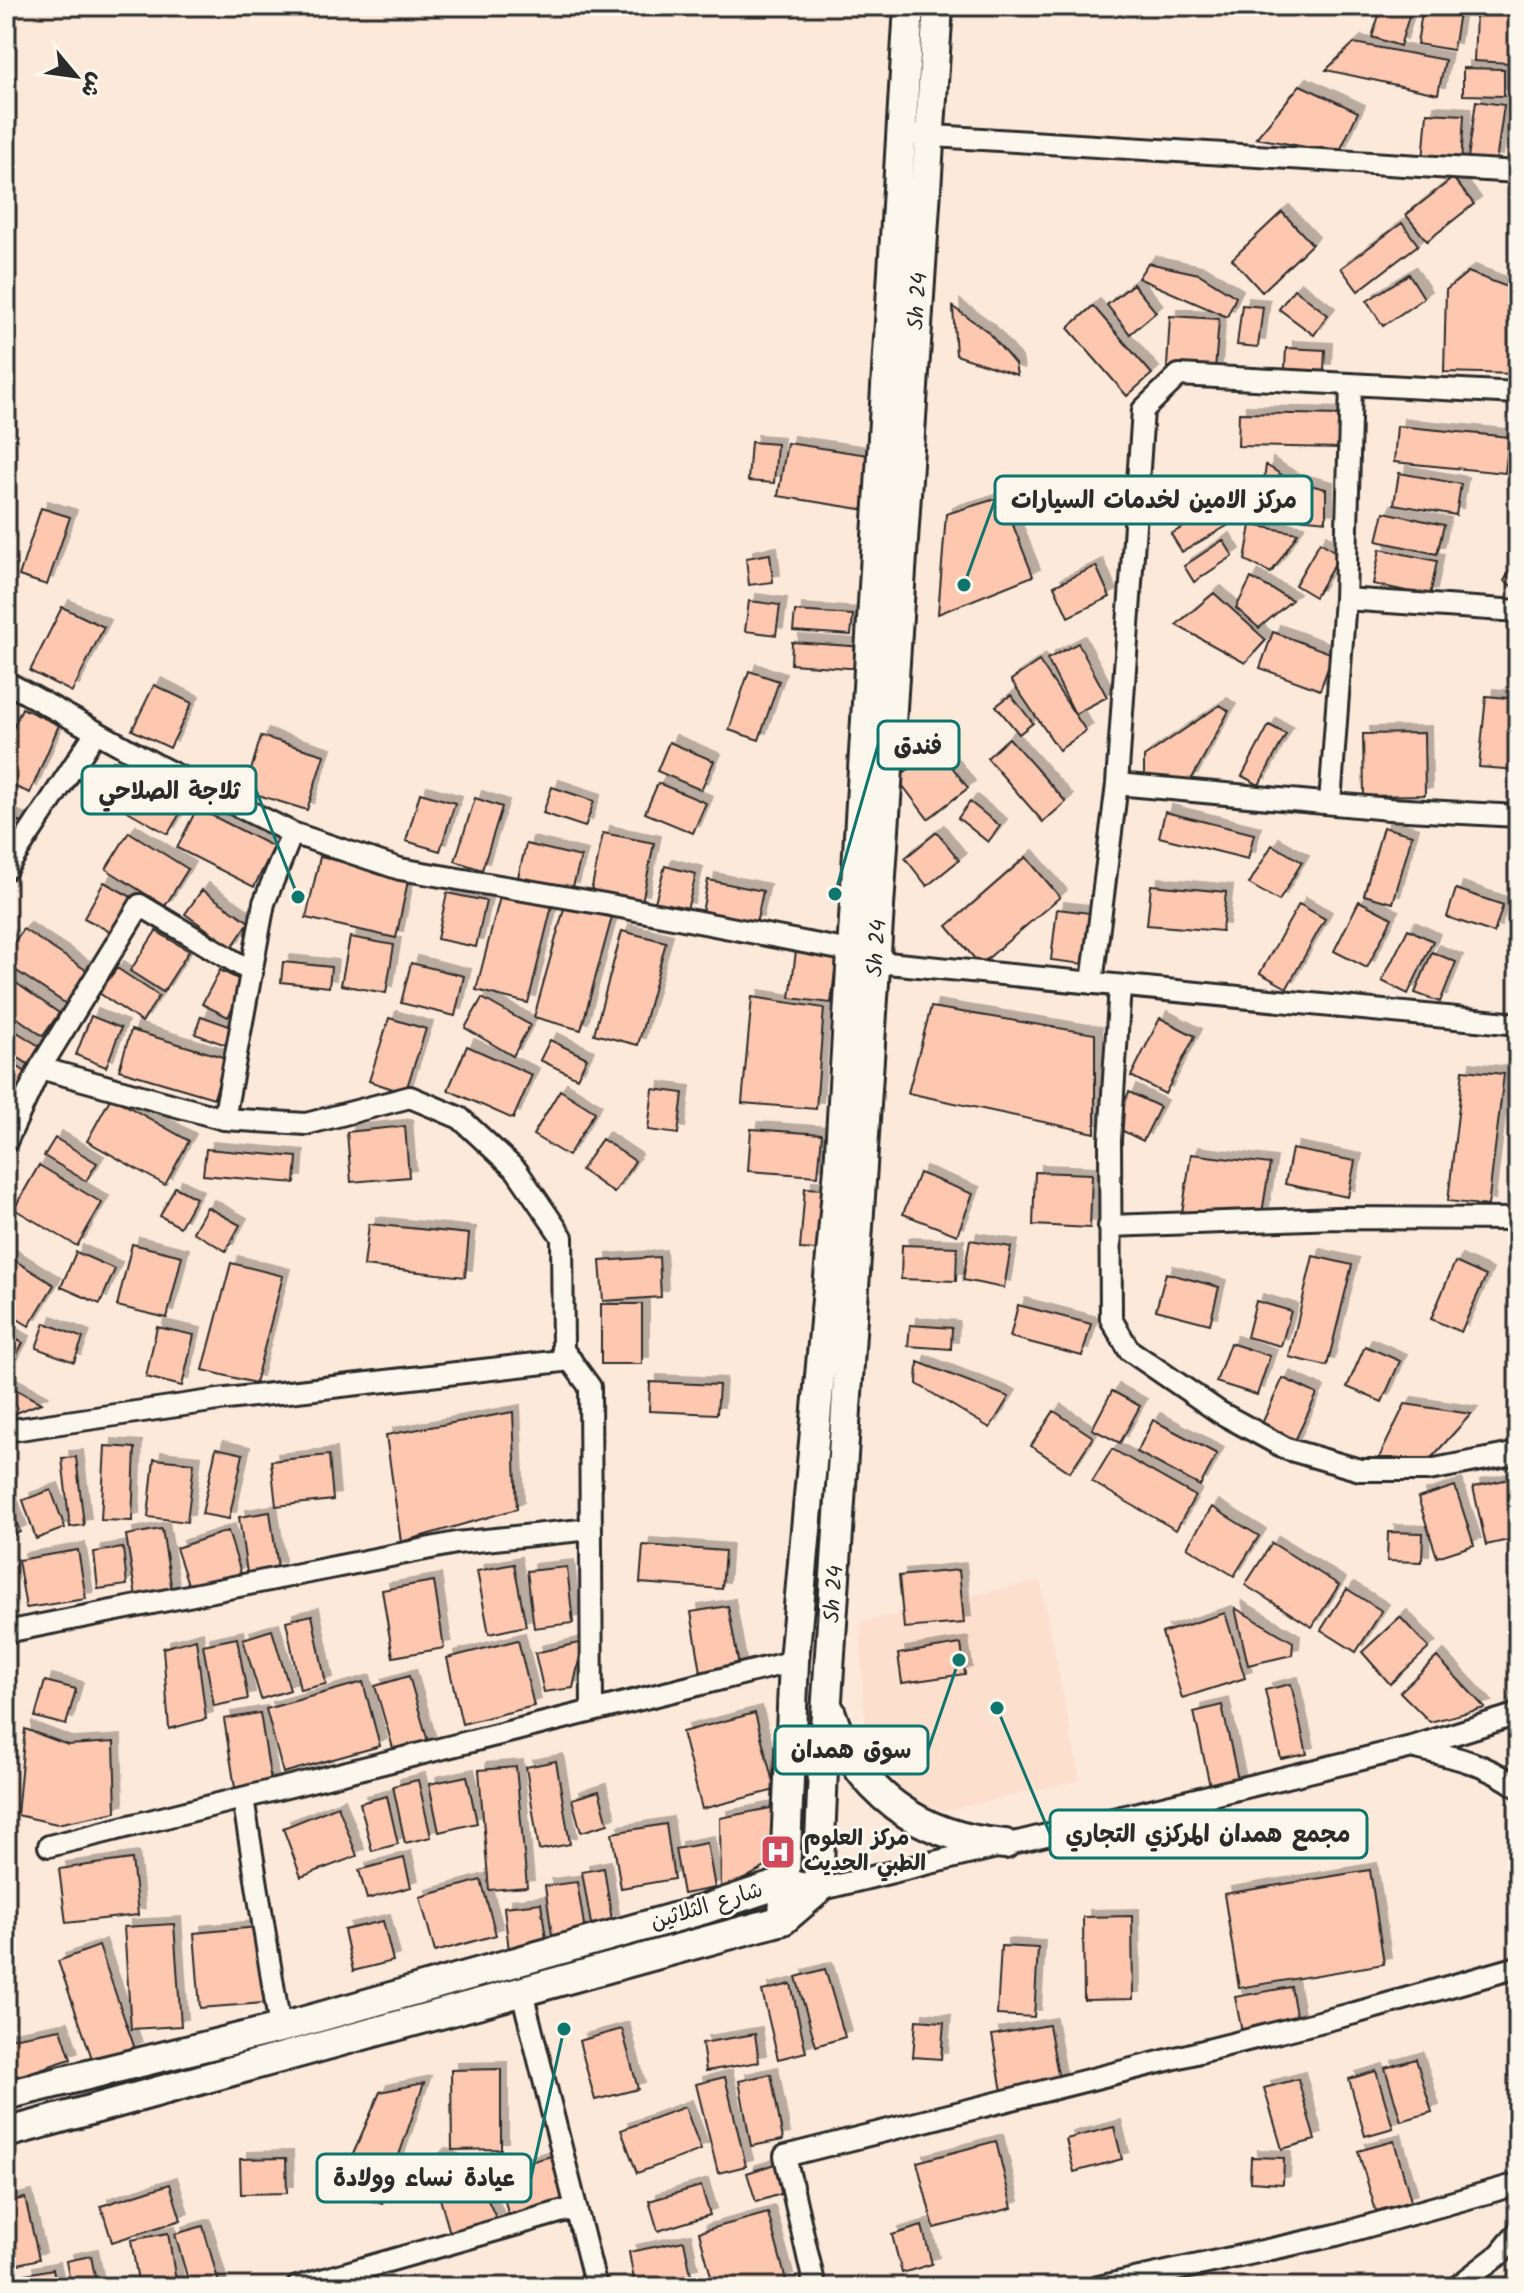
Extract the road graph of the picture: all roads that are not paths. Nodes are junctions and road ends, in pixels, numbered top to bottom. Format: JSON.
{"nodes":[{"id":1,"x":909,"y":6,"type":"edge"},
{"id":2,"x":938,"y":6,"type":"edge"},
{"id":3,"x":930,"y":134,"type":"junction"},
{"id":4,"x":901,"y":135,"type":"junction"},
{"id":5,"x":1518,"y":172,"type":"edge"},
{"id":6,"x":1351,"y":384,"type":"junction"},
{"id":7,"x":1518,"y":393,"type":"edge"},
{"id":8,"x":1345,"y":599,"type":"junction"},
{"id":9,"x":1518,"y":611,"type":"edge"},
{"id":10,"x":6,"y":682,"type":"edge"},
{"id":11,"x":96,"y":732,"type":"junction"},
{"id":12,"x":1117,"y":784,"type":"junction"},
{"id":13,"x":1330,"y":803,"type":"junction"},
{"id":14,"x":1518,"y":816,"type":"edge"},
{"id":15,"x":292,"y":833,"type":"junction"},
{"id":16,"x":6,"y":869,"type":"edge"},
{"id":17,"x":850,"y":951,"type":"junction"},
{"id":18,"x":877,"y":962,"type":"junction"},
{"id":19,"x":252,"y":972,"type":"junction"},
{"id":20,"x":1092,"y":983,"type":"junction"},
{"id":21,"x":1120,"y":986,"type":"junction"},
{"id":22,"x":1518,"y":1024,"type":"edge"},
{"id":23,"x":40,"y":1068,"type":"junction"},
{"id":24,"x":224,"y":1119,"type":"junction"},
{"id":25,"x":6,"y":1142,"type":"edge"},
{"id":26,"x":1518,"y":1219,"type":"edge"},
{"id":27,"x":1109,"y":1226,"type":"junction"},
{"id":28,"x":571,"y":1360,"type":"junction"},
{"id":29,"x":6,"y":1431,"type":"edge"},
{"id":30,"x":1518,"y":1453,"type":"edge"},
{"id":31,"x":591,"y":1529,"type":"junction"},
{"id":32,"x":6,"y":1632,"type":"edge"},
{"id":33,"x":794,"y":1661,"type":"junction"},
{"id":34,"x":827,"y":1702,"type":"junction"},
{"id":35,"x":592,"y":1711,"type":"junction"},
{"id":36,"x":1518,"y":1714,"type":"edge"},
{"id":37,"x":1412,"y":1747,"type":"junction"},
{"id":38,"x":1518,"y":1787,"type":"edge"},
{"id":39,"x":243,"y":1798,"type":"junction"},
{"id":40,"x":1005,"y":1844,"type":"junction"},
{"id":41,"x":49,"y":1846,"type":"dead end"},
{"id":42,"x":783,"y":1883,"type":"junction"},
{"id":43,"x":818,"y":1890,"type":"junction"},
{"id":44,"x":783,"y":1920,"type":"junction"},
{"id":45,"x":1518,"y":1967,"type":"edge"},
{"id":46,"x":522,"y":1992,"type":"junction"},
{"id":47,"x":280,"y":2028,"type":"junction"},
{"id":48,"x":6,"y":2095,"type":"edge"},
{"id":49,"x":6,"y":2133,"type":"edge"},
{"id":50,"x":1518,"y":2184,"type":"edge"},
{"id":51,"x":574,"y":2208,"type":"junction"},
{"id":52,"x":1518,"y":2232,"type":"edge"},
{"id":53,"x":297,"y":2287,"type":"edge"},
{"id":54,"x":596,"y":2287,"type":"edge"},
{"id":55,"x":815,"y":2287,"type":"edge"},
{"id":56,"x":1098,"y":2287,"type":"edge"},
{"id":57,"x":1457,"y":2287,"type":"edge"}],
"edges":[{"from":1,"to":4,"type":"street","name":"Sh 24"},
{"from":2,"to":3,"type":"street","name":"Sh 24"},
{"from":3,"to":4,"type":"street"},
{"from":3,"to":5,"type":"street"},
{"from":3,"to":18,"type":"street","name":"Sh 24"},
{"from":4,"to":17,"type":"street","name":"Sh 24"},
{"from":6,"to":7,"type":"street"},
{"from":6,"to":8,"type":"street"},
{"from":6,"to":12,"type":"street"},
{"from":8,"to":9,"type":"street"},
{"from":8,"to":13,"type":"street"},
{"from":10,"to":11,"type":"street"},
{"from":11,"to":15,"type":"street"},
{"from":11,"to":16,"type":"street"},
{"from":12,"to":13,"type":"street"},
{"from":12,"to":20,"type":"street"},
{"from":13,"to":14,"type":"street"},
{"from":15,"to":17,"type":"street"},
{"from":15,"to":19,"type":"street"},
{"from":17,"to":33,"type":"street","name":"Sh 24"},
{"from":18,"to":20,"type":"street"},
{"from":18,"to":34,"type":"street","name":"Sh 24"},
{"from":19,"to":23,"type":"street"},
{"from":19,"to":24,"type":"street"},
{"from":20,"to":21,"type":"street"},
{"from":21,"to":22,"type":"street"},
{"from":21,"to":27,"type":"street"},
{"from":23,"to":24,"type":"street"},
{"from":23,"to":25,"type":"street"},
{"from":24,"to":28,"type":"street"},
{"from":26,"to":27,"type":"street"},
{"from":27,"to":30,"type":"street"},
{"from":28,"to":29,"type":"street"},
{"from":28,"to":31,"type":"street"},
{"from":31,"to":32,"type":"street"},
{"from":31,"to":35,"type":"street"},
{"from":33,"to":35,"type":"street"},
{"from":33,"to":42,"type":"street","name":"Sh 24"},
{"from":34,"to":40,"type":"street"},
{"from":34,"to":43,"type":"street","name":"Sh 24"},
{"from":35,"to":39,"type":"street"},
{"from":36,"to":37,"type":"street"},
{"from":37,"to":38,"type":"street"},
{"from":37,"to":40,"type":"street"},
{"from":39,"to":41,"type":"street"},
{"from":39,"to":47,"type":"street"},
{"from":40,"to":43,"type":"street"},
{"from":42,"to":43,"type":"street","name":"شارع الثلاثين"},
{"from":42,"to":44,"type":"street","name":"Sh 24"},
{"from":42,"to":47,"type":"street","name":"شارع الثلاثين"},
{"from":43,"to":44,"type":"street","name":"شارع الثلاثين"},
{"from":44,"to":46,"type":"street","name":"شارع الثلاثين"},
{"from":45,"to":55,"type":"street"},
{"from":46,"to":49,"type":"street","name":"شارع الثلاثين"},
{"from":46,"to":51,"type":"street"},
{"from":47,"to":48,"type":"street","name":"شارع الثلاثين"},
{"from":50,"to":56,"type":"street"},
{"from":51,"to":53,"type":"street"},
{"from":51,"to":54,"type":"street"},
{"from":52,"to":57,"type":"street"}]}
